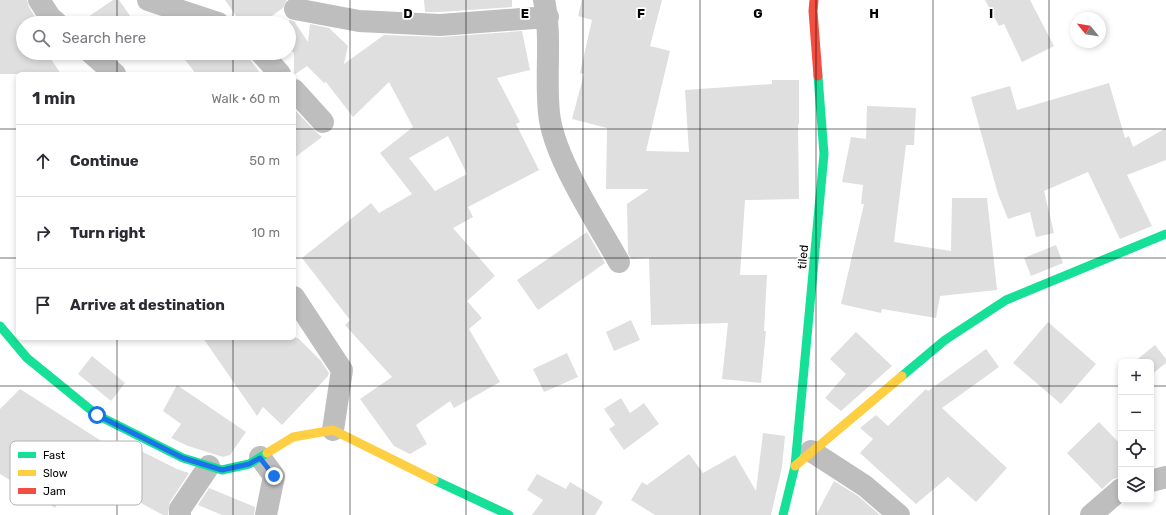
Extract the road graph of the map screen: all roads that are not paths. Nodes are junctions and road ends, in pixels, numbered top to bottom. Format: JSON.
{"nodes":[{"id":1,"x":40,"y":0,"type":"edge"},
{"id":2,"x":148,"y":0,"type":"edge"},
{"id":3,"x":814,"y":0,"type":"edge"},
{"id":4,"x":546,"y":9,"type":"edge"},
{"id":5,"x":290,"y":11,"type":"edge"},
{"id":6,"x":49,"y":16,"type":"edge"},
{"id":7,"x":197,"y":16,"type":"edge"},
{"id":8,"x":99,"y":60,"type":"edge"},
{"id":9,"x":268,"y":60,"type":"edge"},
{"id":10,"x":113,"y":72,"type":"edge"},
{"id":11,"x":278,"y":72,"type":"edge"},
{"id":12,"x":296,"y":92,"type":"edge"},
{"id":13,"x":323,"y":122,"type":"dead end"},
{"id":14,"x":1166,"y":234,"type":"edge"},
{"id":15,"x":619,"y":262,"type":"dead end"},
{"id":16,"x":296,"y":300,"type":"edge"},
{"id":17,"x":0,"y":326,"type":"edge"},
{"id":18,"x":0,"y":342,"type":"edge"},
{"id":19,"x":27,"y":358,"type":"junction"},
{"id":20,"x":333,"y":430,"type":"junction"},
{"id":21,"x":811,"y":451,"type":"junction"},
{"id":22,"x":260,"y":458,"type":"junction"},
{"id":23,"x":209,"y":466,"type":"junction"},
{"id":24,"x":795,"y":466,"type":"junction"},
{"id":25,"x":1166,"y":477,"type":"edge"},
{"id":26,"x":1154,"y":480,"type":"edge"},
{"id":27,"x":1118,"y":492,"type":"edge"},
{"id":28,"x":180,"y":515,"type":"edge"},
{"id":29,"x":266,"y":515,"type":"edge"},
{"id":30,"x":509,"y":515,"type":"edge"},
{"id":31,"x":783,"y":515,"type":"edge"},
{"id":32,"x":898,"y":515,"type":"edge"},
{"id":33,"x":1091,"y":515,"type":"edge"}],
"edges":[{"from":1,"to":6,"type":"street"},
{"from":2,"to":7,"type":"street"},
{"from":3,"to":24,"type":"street","name":"tiled"},
{"from":4,"to":5,"type":"street"},
{"from":4,"to":15,"type":"street"},
{"from":8,"to":10,"type":"street"},
{"from":9,"to":11,"type":"street"},
{"from":12,"to":13,"type":"street"},
{"from":14,"to":21,"type":"street"},
{"from":16,"to":20,"type":"street"},
{"from":17,"to":19,"type":"street"},
{"from":18,"to":19,"type":"street"},
{"from":19,"to":23,"type":"street"},
{"from":20,"to":22,"type":"street"},
{"from":20,"to":30,"type":"street"},
{"from":21,"to":24,"type":"street"},
{"from":21,"to":32,"type":"street"},
{"from":22,"to":23,"type":"street"},
{"from":22,"to":29,"type":"street"},
{"from":23,"to":28,"type":"street"},
{"from":24,"to":31,"type":"street","name":"tiled"},
{"from":25,"to":26,"type":"street"},
{"from":27,"to":33,"type":"street"}]}
